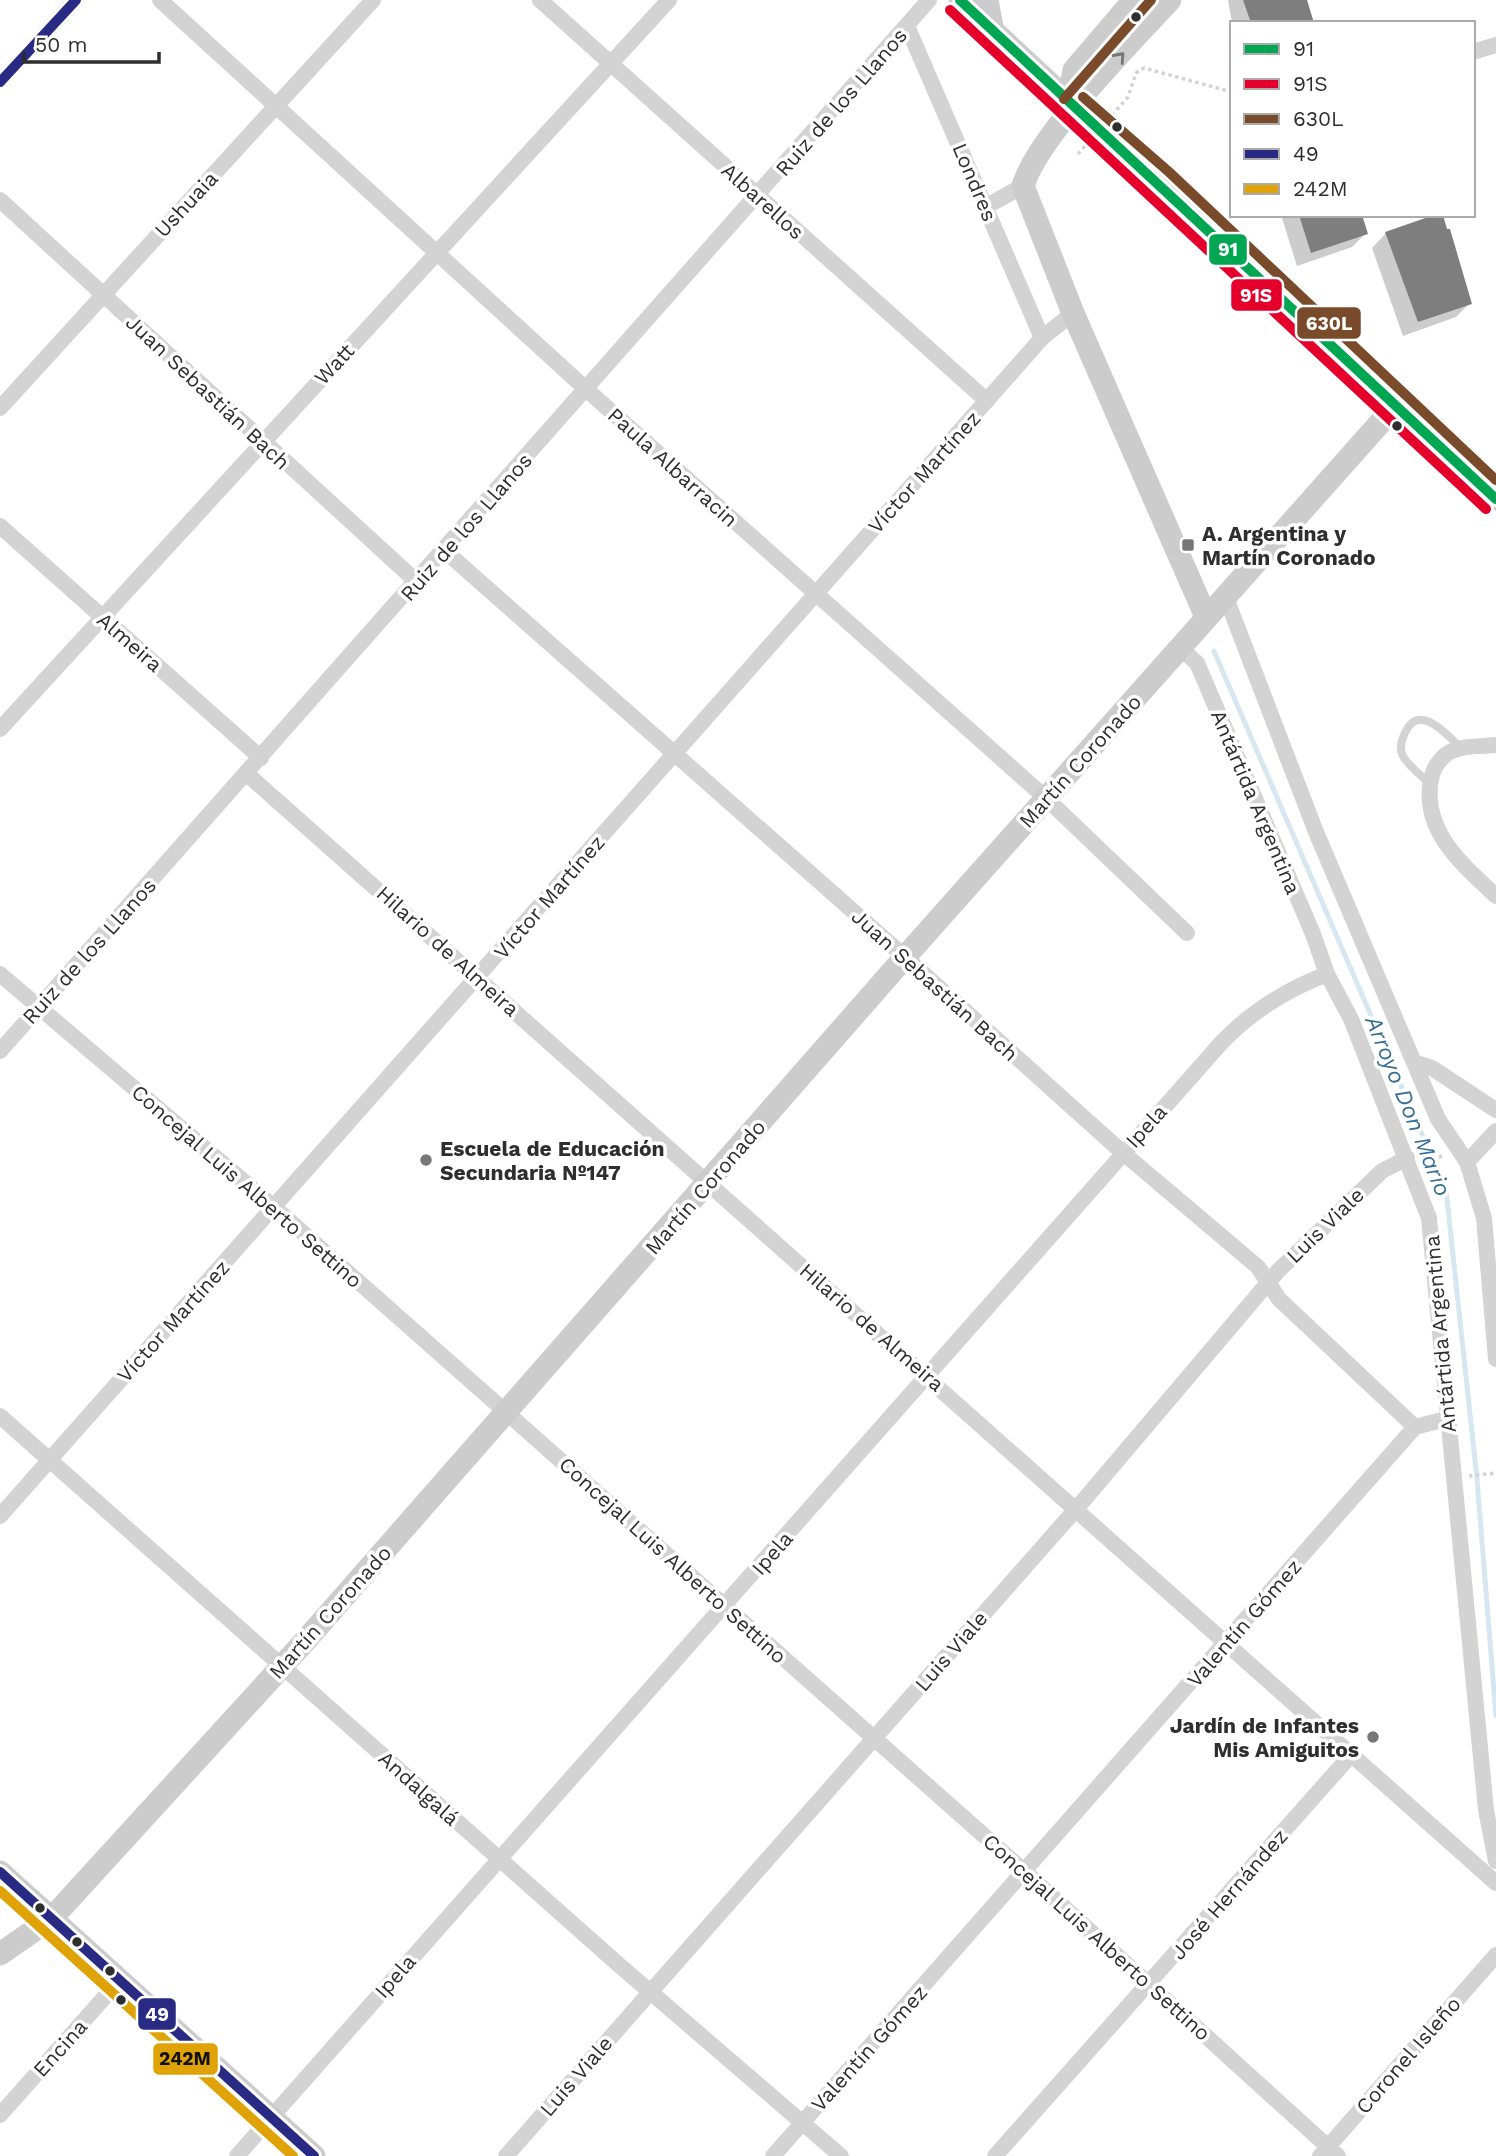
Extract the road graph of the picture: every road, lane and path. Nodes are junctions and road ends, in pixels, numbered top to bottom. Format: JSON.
{"nodes":[{"id":1,"x":76,"y":0,"type":"edge"},
{"id":2,"x":160,"y":0,"type":"edge"},
{"id":3,"x":373,"y":0,"type":"edge"},
{"id":4,"x":540,"y":0,"type":"edge"},
{"id":5,"x":669,"y":0,"type":"edge"},
{"id":6,"x":929,"y":0,"type":"edge"},
{"id":7,"x":960,"y":0,"type":"edge"},
{"id":8,"x":987,"y":0,"type":"edge"},
{"id":9,"x":1134,"y":0,"type":"edge"},
{"id":10,"x":1170,"y":0,"type":"edge"},
{"id":11,"x":907,"y":26,"type":"junction"},
{"id":12,"x":993,"y":32,"type":"junction"},
{"id":13,"x":1496,"y":45,"type":"edge"},
{"id":14,"x":1475,"y":51,"type":"edge"},
{"id":15,"x":610,"y":64,"type":"junction"},
{"id":16,"x":0,"y":82,"type":"edge"},
{"id":17,"x":1230,"y":91,"type":"edge"},
{"id":18,"x":276,"y":107,"type":"junction"},
{"id":19,"x":1074,"y":108,"type":"junction"},
{"id":20,"x":1099,"y":129,"type":"junction"},
{"id":21,"x":1078,"y":154,"type":"dead end"},
{"id":22,"x":1023,"y":186,"type":"junction"},
{"id":23,"x":758,"y":197,"type":"junction"},
{"id":24,"x":0,"y":200,"type":"edge"},
{"id":25,"x":985,"y":207,"type":"junction"},
{"id":26,"x":437,"y":253,"type":"junction"},
{"id":27,"x":102,"y":295,"type":"junction"},
{"id":28,"x":1073,"y":313,"type":"junction"},
{"id":29,"x":1042,"y":338,"type":"junction"},
{"id":30,"x":587,"y":390,"type":"junction"},
{"id":31,"x":987,"y":401,"type":"junction"},
{"id":32,"x":1396,"y":405,"type":"junction"},
{"id":33,"x":0,"y":408,"type":"edge"},
{"id":34,"x":262,"y":443,"type":"junction"},
{"id":35,"x":1496,"y":499,"type":"edge"},
{"id":36,"x":0,"y":526,"type":"edge"},
{"id":37,"x":445,"y":551,"type":"junction"},
{"id":38,"x":417,"y":582,"type":"junction"},
{"id":39,"x":815,"y":594,"type":"junction"},
{"id":40,"x":1225,"y":595,"type":"junction"},
{"id":41,"x":101,"y":617,"type":"junction"},
{"id":42,"x":1206,"y":617,"type":"junction"},
{"id":43,"x":1180,"y":648,"type":"junction"},
{"id":44,"x":0,"y":729,"type":"edge"},
{"id":45,"x":1496,"y":746,"type":"edge"},
{"id":46,"x":1461,"y":748,"type":"junction"},
{"id":47,"x":673,"y":755,"type":"junction"},
{"id":48,"x":261,"y":758,"type":"junction"},
{"id":49,"x":247,"y":774,"type":"junction"},
{"id":50,"x":1430,"y":784,"type":"junction"},
{"id":51,"x":1048,"y":800,"type":"junction"},
{"id":52,"x":1496,"y":897,"type":"edge"},
{"id":53,"x":1187,"y":933,"type":"dead end"},
{"id":54,"x":905,"y":957,"type":"junction"},
{"id":55,"x":0,"y":974,"type":"edge"},
{"id":56,"x":1327,"y":974,"type":"junction"},
{"id":57,"x":478,"y":978,"type":"junction"},
{"id":58,"x":39,"y":1008,"type":"junction"},
{"id":59,"x":0,"y":1051,"type":"edge"},
{"id":60,"x":1416,"y":1063,"type":"junction"},
{"id":61,"x":1496,"y":1110,"type":"edge"},
{"id":62,"x":1496,"y":1131,"type":"edge"},
{"id":63,"x":1122,"y":1152,"type":"junction"},
{"id":64,"x":1447,"y":1154,"type":"dead end"},
{"id":65,"x":1413,"y":1162,"type":"junction"},
{"id":66,"x":1467,"y":1162,"type":"junction"},
{"id":67,"x":709,"y":1183,"type":"junction"},
{"id":68,"x":275,"y":1208,"type":"junction"},
{"id":69,"x":1269,"y":1282,"type":"junction"},
{"id":70,"x":1496,"y":1359,"type":"edge"},
{"id":71,"x":928,"y":1376,"type":"junction"},
{"id":72,"x":507,"y":1413,"type":"junction"},
{"id":73,"x":0,"y":1416,"type":"edge"},
{"id":74,"x":1446,"y":1419,"type":"junction"},
{"id":75,"x":1415,"y":1427,"type":"junction"},
{"id":76,"x":49,"y":1459,"type":"junction"},
{"id":77,"x":1494,"y":1473,"type":"edge"},
{"id":78,"x":1462,"y":1477,"type":"dead end"},
{"id":79,"x":1077,"y":1508,"type":"junction"},
{"id":80,"x":0,"y":1516,"type":"edge"},
{"id":81,"x":724,"y":1608,"type":"junction"},
{"id":82,"x":1228,"y":1641,"type":"junction"},
{"id":83,"x":282,"y":1666,"type":"junction"},
{"id":84,"x":874,"y":1738,"type":"junction"},
{"id":85,"x":1351,"y":1755,"type":"junction"},
{"id":86,"x":498,"y":1858,"type":"junction"},
{"id":87,"x":1496,"y":1861,"type":"edge"},
{"id":88,"x":0,"y":1872,"type":"edge"},
{"id":89,"x":1025,"y":1872,"type":"junction"},
{"id":90,"x":1496,"y":1883,"type":"edge"},
{"id":91,"x":52,"y":1918,"type":"junction"},
{"id":92,"x":0,"y":1954,"type":"edge"},
{"id":93,"x":1496,"y":1955,"type":"edge"},
{"id":94,"x":119,"y":1981,"type":"junction"},
{"id":95,"x":1150,"y":1984,"type":"junction"},
{"id":96,"x":650,"y":1991,"type":"junction"},
{"id":97,"x":0,"y":2115,"type":"edge"},
{"id":98,"x":271,"y":2118,"type":"junction"},
{"id":99,"x":803,"y":2123,"type":"junction"},
{"id":100,"x":1329,"y":2153,"type":"edge"},
{"id":101,"x":237,"y":2156,"type":"edge"},
{"id":102,"x":314,"y":2156,"type":"edge"},
{"id":103,"x":506,"y":2156,"type":"edge"},
{"id":104,"x":773,"y":2156,"type":"edge"},
{"id":105,"x":841,"y":2156,"type":"edge"},
{"id":106,"x":995,"y":2156,"type":"edge"}],
"edges":[{"from":1,"to":16,"type":"street"},
{"from":2,"to":18,"type":"street","name":"Paula Albarracin"},
{"from":3,"to":18,"type":"street","name":"Ushuaia"},
{"from":4,"to":15,"type":"street","name":"Albarellos"},
{"from":5,"to":15,"type":"street","name":"Watt"},
{"from":6,"to":11,"type":"street","name":"Ruiz de los Llanos"},
{"from":7,"to":12,"type":"street"},
{"from":8,"to":12,"type":"street"},
{"from":9,"to":19,"type":"street"},
{"from":19,"to":10,"type":"street","one_way":true},
{"from":11,"to":23,"type":"street","name":"Ruiz de los Llanos"},
{"from":11,"to":25,"type":"street","name":"Londres"},
{"from":12,"to":19,"type":"street"},
{"from":13,"to":14,"type":"street"},
{"from":15,"to":23,"type":"street","name":"Albarellos"},
{"from":15,"to":26,"type":"street","name":"Watt"},
{"from":17,"to":20,"type":"path"},
{"from":18,"to":26,"type":"street","name":"Paula Albarracin"},
{"from":18,"to":27,"type":"street","name":"Ushuaia"},
{"from":19,"to":20,"type":"street"},
{"from":19,"to":22,"type":"street"},
{"from":20,"to":21,"type":"path"},
{"from":20,"to":32,"type":"street"},
{"from":22,"to":25,"type":"street"},
{"from":22,"to":28,"type":"street"},
{"from":23,"to":30,"type":"street","name":"Ruiz de los Llanos"},
{"from":23,"to":31,"type":"street","name":"Albarellos"},
{"from":24,"to":27,"type":"street","name":"Juan Sebastián Bach"},
{"from":25,"to":29,"type":"street","name":"Londres"},
{"from":26,"to":30,"type":"street","name":"Paula Albarracin"},
{"from":26,"to":34,"type":"street","name":"Watt"},
{"from":27,"to":33,"type":"street","name":"Ushuaia"},
{"from":27,"to":34,"type":"street","name":"Juan Sebastián Bach"},
{"from":28,"to":29,"type":"street","name":"Víctor Martínez"},
{"from":28,"to":42,"type":"street"},
{"from":29,"to":31,"type":"street","name":"Víctor Martínez"},
{"from":30,"to":37,"type":"street","name":"Ruiz de los Llanos"},
{"from":30,"to":39,"type":"street","name":"Paula Albarracin"},
{"from":31,"to":39,"type":"street","name":"Víctor Martínez"},
{"from":32,"to":35,"type":"street"},
{"from":32,"to":40,"type":"street","name":"Martín Coronado"},
{"from":34,"to":38,"type":"street","name":"Juan Sebastián Bach"},
{"from":34,"to":41,"type":"street","name":"Watt"},
{"from":36,"to":41,"type":"street","name":"Almeira"},
{"from":37,"to":38,"type":"street","name":"Ruiz de los Llanos"},
{"from":37,"to":47,"type":"street","name":"Juan Sebastián Bach"},
{"from":38,"to":48,"type":"street","name":"Ruiz de los Llanos"},
{"from":39,"to":47,"type":"street","name":"Víctor Martínez"},
{"from":39,"to":51,"type":"street","name":"Paula Albarracin"},
{"from":40,"to":42,"type":"street","name":"Martín Coronado"},
{"from":40,"to":60,"type":"street","name":"Antártida Argentina"},
{"from":41,"to":44,"type":"street","name":"Watt"},
{"from":41,"to":48,"type":"street","name":"Almeira"},
{"from":42,"to":43,"type":"street","name":"Martín Coronado"},
{"from":43,"to":51,"type":"street","name":"Martín Coronado"},
{"from":43,"to":56,"type":"street","name":"Antártida Argentina"},
{"from":45,"to":46,"type":"street"},
{"from":46,"to":50,"type":"street"},
{"from":46,"to":50,"type":"lane"},
{"from":47,"to":54,"type":"street","name":"Juan Sebastián Bach"},
{"from":47,"to":57,"type":"street","name":"Víctor Martínez"},
{"from":48,"to":49,"type":"street","name":"Ruiz de los Llanos"},
{"from":49,"to":57,"type":"street","name":"Hilario de Almeira"},
{"from":49,"to":58,"type":"street","name":"Ruiz de los Llanos"},
{"from":50,"to":52,"type":"street"},
{"from":51,"to":53,"type":"street","name":"Paula Albarracin"},
{"from":51,"to":54,"type":"street","name":"Martín Coronado"},
{"from":54,"to":63,"type":"street","name":"Juan Sebastián Bach"},
{"from":54,"to":67,"type":"street","name":"Martín Coronado"},
{"from":55,"to":58,"type":"street","name":"Concejal Luis Alberto Settino"},
{"from":56,"to":63,"type":"street","name":"Ipela"},
{"from":56,"to":65,"type":"street","name":"Antártida Argentina"},
{"from":57,"to":67,"type":"street","name":"Hilario de Almeira"},
{"from":57,"to":68,"type":"street","name":"Víctor Martínez"},
{"from":58,"to":59,"type":"street","name":"Ruiz de los Llanos"},
{"from":58,"to":68,"type":"street","name":"Concejal Luis Alberto Settino"},
{"from":60,"to":61,"type":"street"},
{"from":60,"to":66,"type":"street","name":"Antártida Argentina"},
{"from":62,"to":66,"type":"street"},
{"from":63,"to":69,"type":"street","name":"Juan Sebastián Bach"},
{"from":63,"to":71,"type":"street","name":"Ipela"},
{"from":64,"to":65,"type":"path"},
{"from":65,"to":69,"type":"street","name":"Luis Viale"},
{"from":65,"to":74,"type":"street","name":"Antártida Argentina"},
{"from":66,"to":70,"type":"street","name":"Antártida Argentina"},
{"from":67,"to":71,"type":"street","name":"Hilario de Almeira"},
{"from":67,"to":72,"type":"street","name":"Martín Coronado"},
{"from":68,"to":72,"type":"street","name":"Concejal Luis Alberto Settino"},
{"from":68,"to":76,"type":"street","name":"Víctor Martínez"},
{"from":69,"to":75,"type":"street","name":"Juan Sebastián Bach"},
{"from":69,"to":79,"type":"street","name":"Luis Viale"},
{"from":71,"to":79,"type":"street","name":"Hilario de Almeira"},
{"from":71,"to":81,"type":"street","name":"Ipela"},
{"from":72,"to":81,"type":"street","name":"Concejal Luis Alberto Settino"},
{"from":72,"to":83,"type":"street","name":"Martín Coronado"},
{"from":73,"to":76,"type":"street","name":"Andalgalá"},
{"from":74,"to":75,"type":"street"},
{"from":74,"to":87,"type":"street","name":"Antártida Argentina"},
{"from":75,"to":82,"type":"street","name":"Valentín Gómez"},
{"from":76,"to":80,"type":"street","name":"Víctor Martínez"},
{"from":76,"to":83,"type":"street","name":"Andalgalá"},
{"from":77,"to":78,"type":"path"},
{"from":79,"to":82,"type":"street","name":"Hilario de Almeira"},
{"from":79,"to":84,"type":"street","name":"Luis Viale"},
{"from":81,"to":84,"type":"street","name":"Concejal Luis Alberto Settino"},
{"from":81,"to":86,"type":"street","name":"Ipela"},
{"from":82,"to":85,"type":"street","name":"Hilario de Almeira"},
{"from":82,"to":89,"type":"street","name":"Valentín Gómez"},
{"from":83,"to":86,"type":"street","name":"Andalgalá"},
{"from":83,"to":91,"type":"street","name":"Martín Coronado"},
{"from":84,"to":89,"type":"street","name":"Concejal Luis Alberto Settino"},
{"from":84,"to":96,"type":"street","name":"Luis Viale"},
{"from":85,"to":90,"type":"street","name":"Hilario de Almeira"},
{"from":85,"to":95,"type":"street","name":"José Hernández"},
{"from":86,"to":96,"type":"street","name":"Andalgalá"},
{"from":86,"to":98,"type":"street","name":"Ipela"},
{"from":88,"to":91,"type":"street"},
{"from":89,"to":95,"type":"street","name":"Concejal Luis Alberto Settino"},
{"from":89,"to":99,"type":"street","name":"Valentín Gómez"},
{"from":91,"to":92,"type":"street","name":"Martín Coronado"},
{"from":91,"to":94,"type":"street"},
{"from":93,"to":100,"type":"street","name":"Coronel Isleño"},
{"from":94,"to":97,"type":"street","name":"Encina"},
{"from":94,"to":98,"type":"street"},
{"from":95,"to":100,"type":"street","name":"Concejal Luis Alberto Settino"},
{"from":95,"to":106,"type":"street","name":"José Hernández"},
{"from":96,"to":99,"type":"street","name":"Andalgalá"},
{"from":96,"to":103,"type":"street","name":"Luis Viale"},
{"from":98,"to":101,"type":"street","name":"Ipela"},
{"from":98,"to":102,"type":"street"},
{"from":99,"to":104,"type":"street","name":"Valentín Gómez"},
{"from":99,"to":105,"type":"street","name":"Andalgalá"}]}
